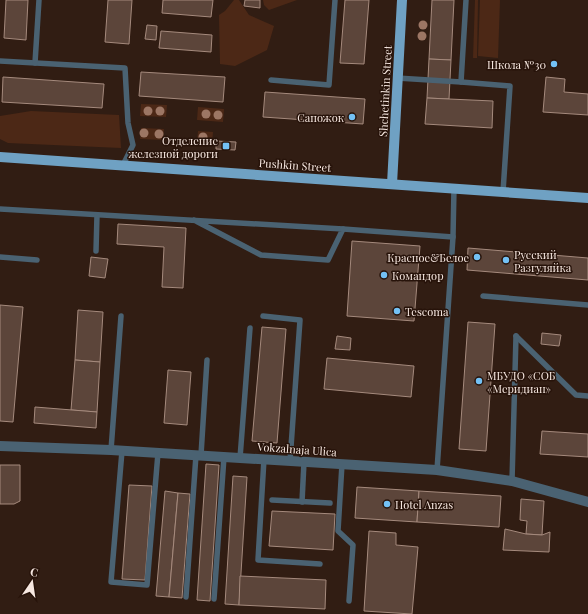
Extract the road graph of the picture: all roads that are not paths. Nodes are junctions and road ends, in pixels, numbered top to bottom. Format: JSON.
{"nodes":[{"id":1,"x":39,"y":0,"type":"edge"},
{"id":2,"x":335,"y":0,"type":"edge"},
{"id":3,"x":402,"y":0,"type":"edge"},
{"id":4,"x":466,"y":0,"type":"edge"},
{"id":5,"x":0,"y":61,"type":"edge"},
{"id":6,"x":35,"y":63,"type":"junction"},
{"id":7,"x":398,"y":78,"type":"junction"},
{"id":8,"x":271,"y":80,"type":"dead end"},
{"id":9,"x":461,"y":82,"type":"junction"},
{"id":10,"x":0,"y":157,"type":"edge"},
{"id":11,"x":123,"y":165,"type":"junction"},
{"id":12,"x":392,"y":184,"type":"junction"},
{"id":13,"x":454,"y":188,"type":"junction"},
{"id":14,"x":503,"y":192,"type":"junction"},
{"id":15,"x":588,"y":198,"type":"edge"},
{"id":16,"x":0,"y":210,"type":"edge"},
{"id":17,"x":97,"y":215,"type":"junction"},
{"id":18,"x":194,"y":220,"type":"junction"},
{"id":19,"x":343,"y":229,"type":"junction"},
{"id":20,"x":452,"y":238,"type":"junction"},
{"id":21,"x":96,"y":251,"type":"dead end"},
{"id":22,"x":0,"y":257,"type":"edge"},
{"id":23,"x":37,"y":260,"type":"dead end"},
{"id":24,"x":482,"y":296,"type":"dead end"},
{"id":25,"x":588,"y":305,"type":"edge"},
{"id":26,"x":121,"y":316,"type":"dead end"},
{"id":27,"x":263,"y":316,"type":"dead end"},
{"id":28,"x":250,"y":328,"type":"dead end"},
{"id":29,"x":208,"y":360,"type":"dead end"},
{"id":30,"x":588,"y":396,"type":"edge"},
{"id":31,"x":0,"y":446,"type":"edge"},
{"id":32,"x":111,"y":450,"type":"junction"},
{"id":33,"x":122,"y":451,"type":"junction"},
{"id":34,"x":158,"y":453,"type":"junction"},
{"id":35,"x":198,"y":455,"type":"junction"},
{"id":36,"x":224,"y":457,"type":"junction"},
{"id":37,"x":240,"y":458,"type":"junction"},
{"id":38,"x":264,"y":459,"type":"junction"},
{"id":39,"x":290,"y":461,"type":"junction"},
{"id":40,"x":304,"y":462,"type":"junction"},
{"id":41,"x":342,"y":464,"type":"junction"},
{"id":42,"x":437,"y":470,"type":"junction"},
{"id":43,"x":512,"y":481,"type":"junction"},
{"id":44,"x":272,"y":500,"type":"dead end"},
{"id":45,"x":302,"y":502,"type":"junction"},
{"id":46,"x":588,"y":502,"type":"edge"},
{"id":47,"x":330,"y":503,"type":"dead end"},
{"id":48,"x":320,"y":564,"type":"dead end"},
{"id":49,"x":186,"y":597,"type":"dead end"},
{"id":50,"x":214,"y":599,"type":"dead end"},
{"id":51,"x":349,"y":601,"type":"dead end"}],
"edges":[{"from":1,"to":6,"type":"lane"},
{"from":2,"to":8,"type":"lane"},
{"from":3,"to":7,"type":"main road","name":"Shchetinkin Street"},
{"from":4,"to":9,"type":"lane"},
{"from":5,"to":6,"type":"lane"},
{"from":6,"to":11,"type":"lane"},
{"from":7,"to":9,"type":"lane"},
{"from":7,"to":12,"type":"main road","name":"Shchetinkin Street"},
{"from":9,"to":14,"type":"lane"},
{"from":10,"to":11,"type":"main road","name":"Pushkin Street"},
{"from":11,"to":12,"type":"main road","name":"Pushkin Street"},
{"from":12,"to":13,"type":"main road","name":"Pushkin Street"},
{"from":13,"to":14,"type":"main road","name":"Pushkin Street"},
{"from":13,"to":20,"type":"lane"},
{"from":14,"to":15,"type":"main road","name":"Pushkin Street"},
{"from":16,"to":17,"type":"lane"},
{"from":17,"to":18,"type":"lane"},
{"from":17,"to":21,"type":"lane"},
{"from":18,"to":19,"type":"lane"},
{"from":18,"to":19,"type":"lane"},
{"from":19,"to":20,"type":"lane"},
{"from":20,"to":42,"type":"lane"},
{"from":22,"to":23,"type":"lane"},
{"from":24,"to":25,"type":"lane"},
{"from":26,"to":32,"type":"lane"},
{"from":27,"to":39,"type":"lane"},
{"from":28,"to":37,"type":"lane"},
{"from":29,"to":35,"type":"lane"},
{"from":30,"to":43,"type":"lane"},
{"from":31,"to":32,"type":"street","name":"Vokzalnaja Ulica"},
{"from":32,"to":33,"type":"street","name":"Vokzalnaja Ulica"},
{"from":33,"to":34,"type":"street","name":"Vokzalnaja Ulica"},
{"from":33,"to":34,"type":"lane"},
{"from":34,"to":35,"type":"street","name":"Vokzalnaja Ulica"},
{"from":35,"to":36,"type":"street","name":"Vokzalnaja Ulica"},
{"from":35,"to":49,"type":"lane"},
{"from":36,"to":37,"type":"street","name":"Vokzalnaja Ulica"},
{"from":36,"to":50,"type":"lane"},
{"from":37,"to":38,"type":"street","name":"Vokzalnaja Ulica"},
{"from":38,"to":39,"type":"street","name":"Vokzalnaja Ulica"},
{"from":38,"to":48,"type":"lane"},
{"from":39,"to":40,"type":"street","name":"Vokzalnaja Ulica"},
{"from":40,"to":41,"type":"street","name":"Vokzalnaja Ulica"},
{"from":40,"to":45,"type":"lane"},
{"from":41,"to":42,"type":"street","name":"Vokzalnaja Ulica"},
{"from":41,"to":51,"type":"lane"},
{"from":42,"to":43,"type":"street","name":"Vokzalnaja Ulica"},
{"from":43,"to":46,"type":"street","name":"Vokzalnaja Ulica"},
{"from":44,"to":45,"type":"lane"},
{"from":45,"to":47,"type":"lane"}]}
